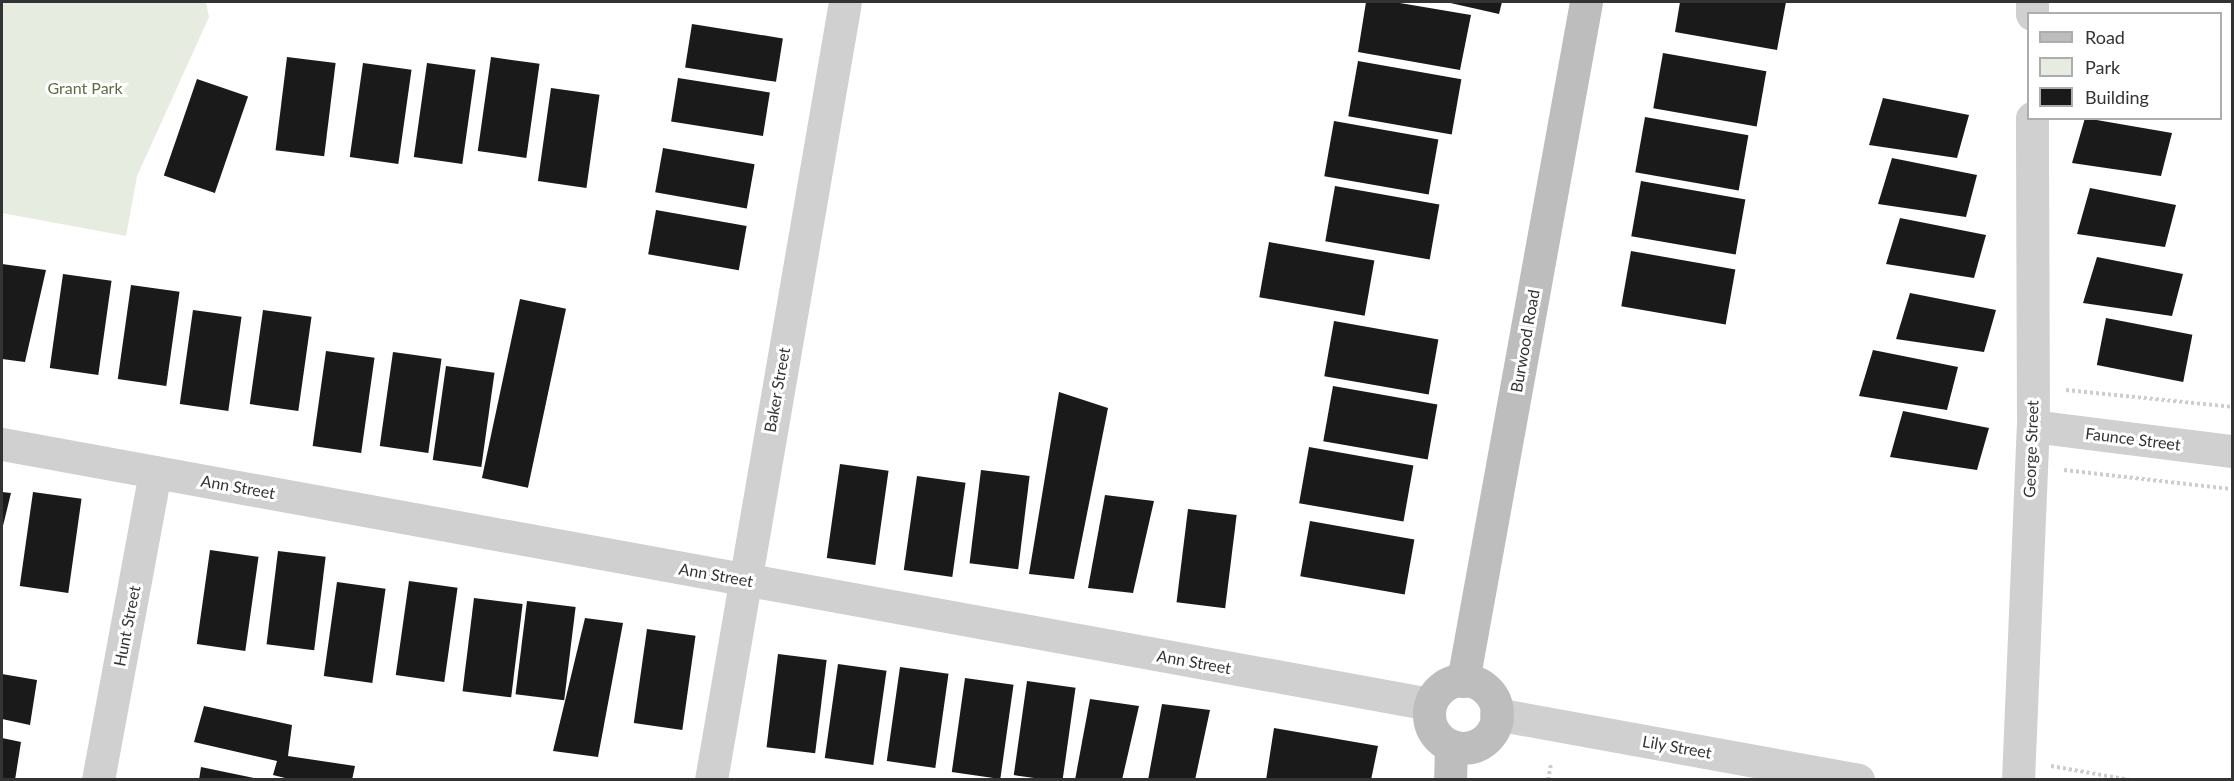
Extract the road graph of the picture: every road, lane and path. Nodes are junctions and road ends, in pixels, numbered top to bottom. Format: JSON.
{"nodes":[{"id":1,"x":845,"y":2,"type":"edge"},
{"id":2,"x":1586,"y":2,"type":"edge"},
{"id":3,"x":2032,"y":120,"type":"edge"},
{"id":4,"x":2057,"y":389,"type":"dead end"},
{"id":5,"x":2232,"y":407,"type":"edge"},
{"id":6,"x":2033,"y":426,"type":"junction"},
{"id":7,"x":2,"y":444,"type":"edge"},
{"id":8,"x":2232,"y":451,"type":"edge"},
{"id":9,"x":2054,"y":468,"type":"dead end"},
{"id":10,"x":155,"y":472,"type":"junction"},
{"id":11,"x":2232,"y":489,"type":"edge"},
{"id":12,"x":744,"y":580,"type":"junction"},
{"id":13,"x":1463,"y":681,"type":"junction"},
{"id":14,"x":1430,"y":704,"type":"junction"},
{"id":15,"x":1496,"y":714,"type":"junction"},
{"id":16,"x":1451,"y":746,"type":"junction"},
{"id":17,"x":1551,"y":764,"type":"dead end"},
{"id":18,"x":2031,"y":772,"type":"edge"},
{"id":19,"x":98,"y":780,"type":"edge"},
{"id":20,"x":711,"y":780,"type":"edge"},
{"id":21,"x":1450,"y":780,"type":"edge"},
{"id":22,"x":1548,"y":780,"type":"edge"},
{"id":23,"x":1858,"y":780,"type":"edge"},
{"id":24,"x":2130,"y":780,"type":"edge"}],
"edges":[{"from":1,"to":12,"type":"street","name":"Baker Street"},
{"from":2,"to":13,"type":"main road","name":"Burwood Road"},
{"from":3,"to":6,"type":"street","name":"George Street"},
{"from":4,"to":5,"type":"path"},
{"from":6,"to":8,"type":"street","name":"Faunce Street"},
{"from":6,"to":18,"type":"street","name":"George Street"},
{"from":7,"to":10,"type":"street","name":"Ann Street"},
{"from":9,"to":11,"type":"path"},
{"from":10,"to":12,"type":"street","name":"Ann Street"},
{"from":10,"to":19,"type":"street","name":"Hunt Street"},
{"from":12,"to":14,"type":"street","name":"Ann Street"},
{"from":12,"to":20,"type":"street","name":"Baker Street"},
{"from":13,"to":14,"type":"main road"},
{"from":13,"to":15,"type":"main road"},
{"from":14,"to":16,"type":"main road"},
{"from":15,"to":16,"type":"main road"},
{"from":15,"to":23,"type":"street","name":"Lily Street"},
{"from":16,"to":21,"type":"main road"},
{"from":17,"to":22,"type":"path"},
{"from":18,"to":24,"type":"path"}]}
